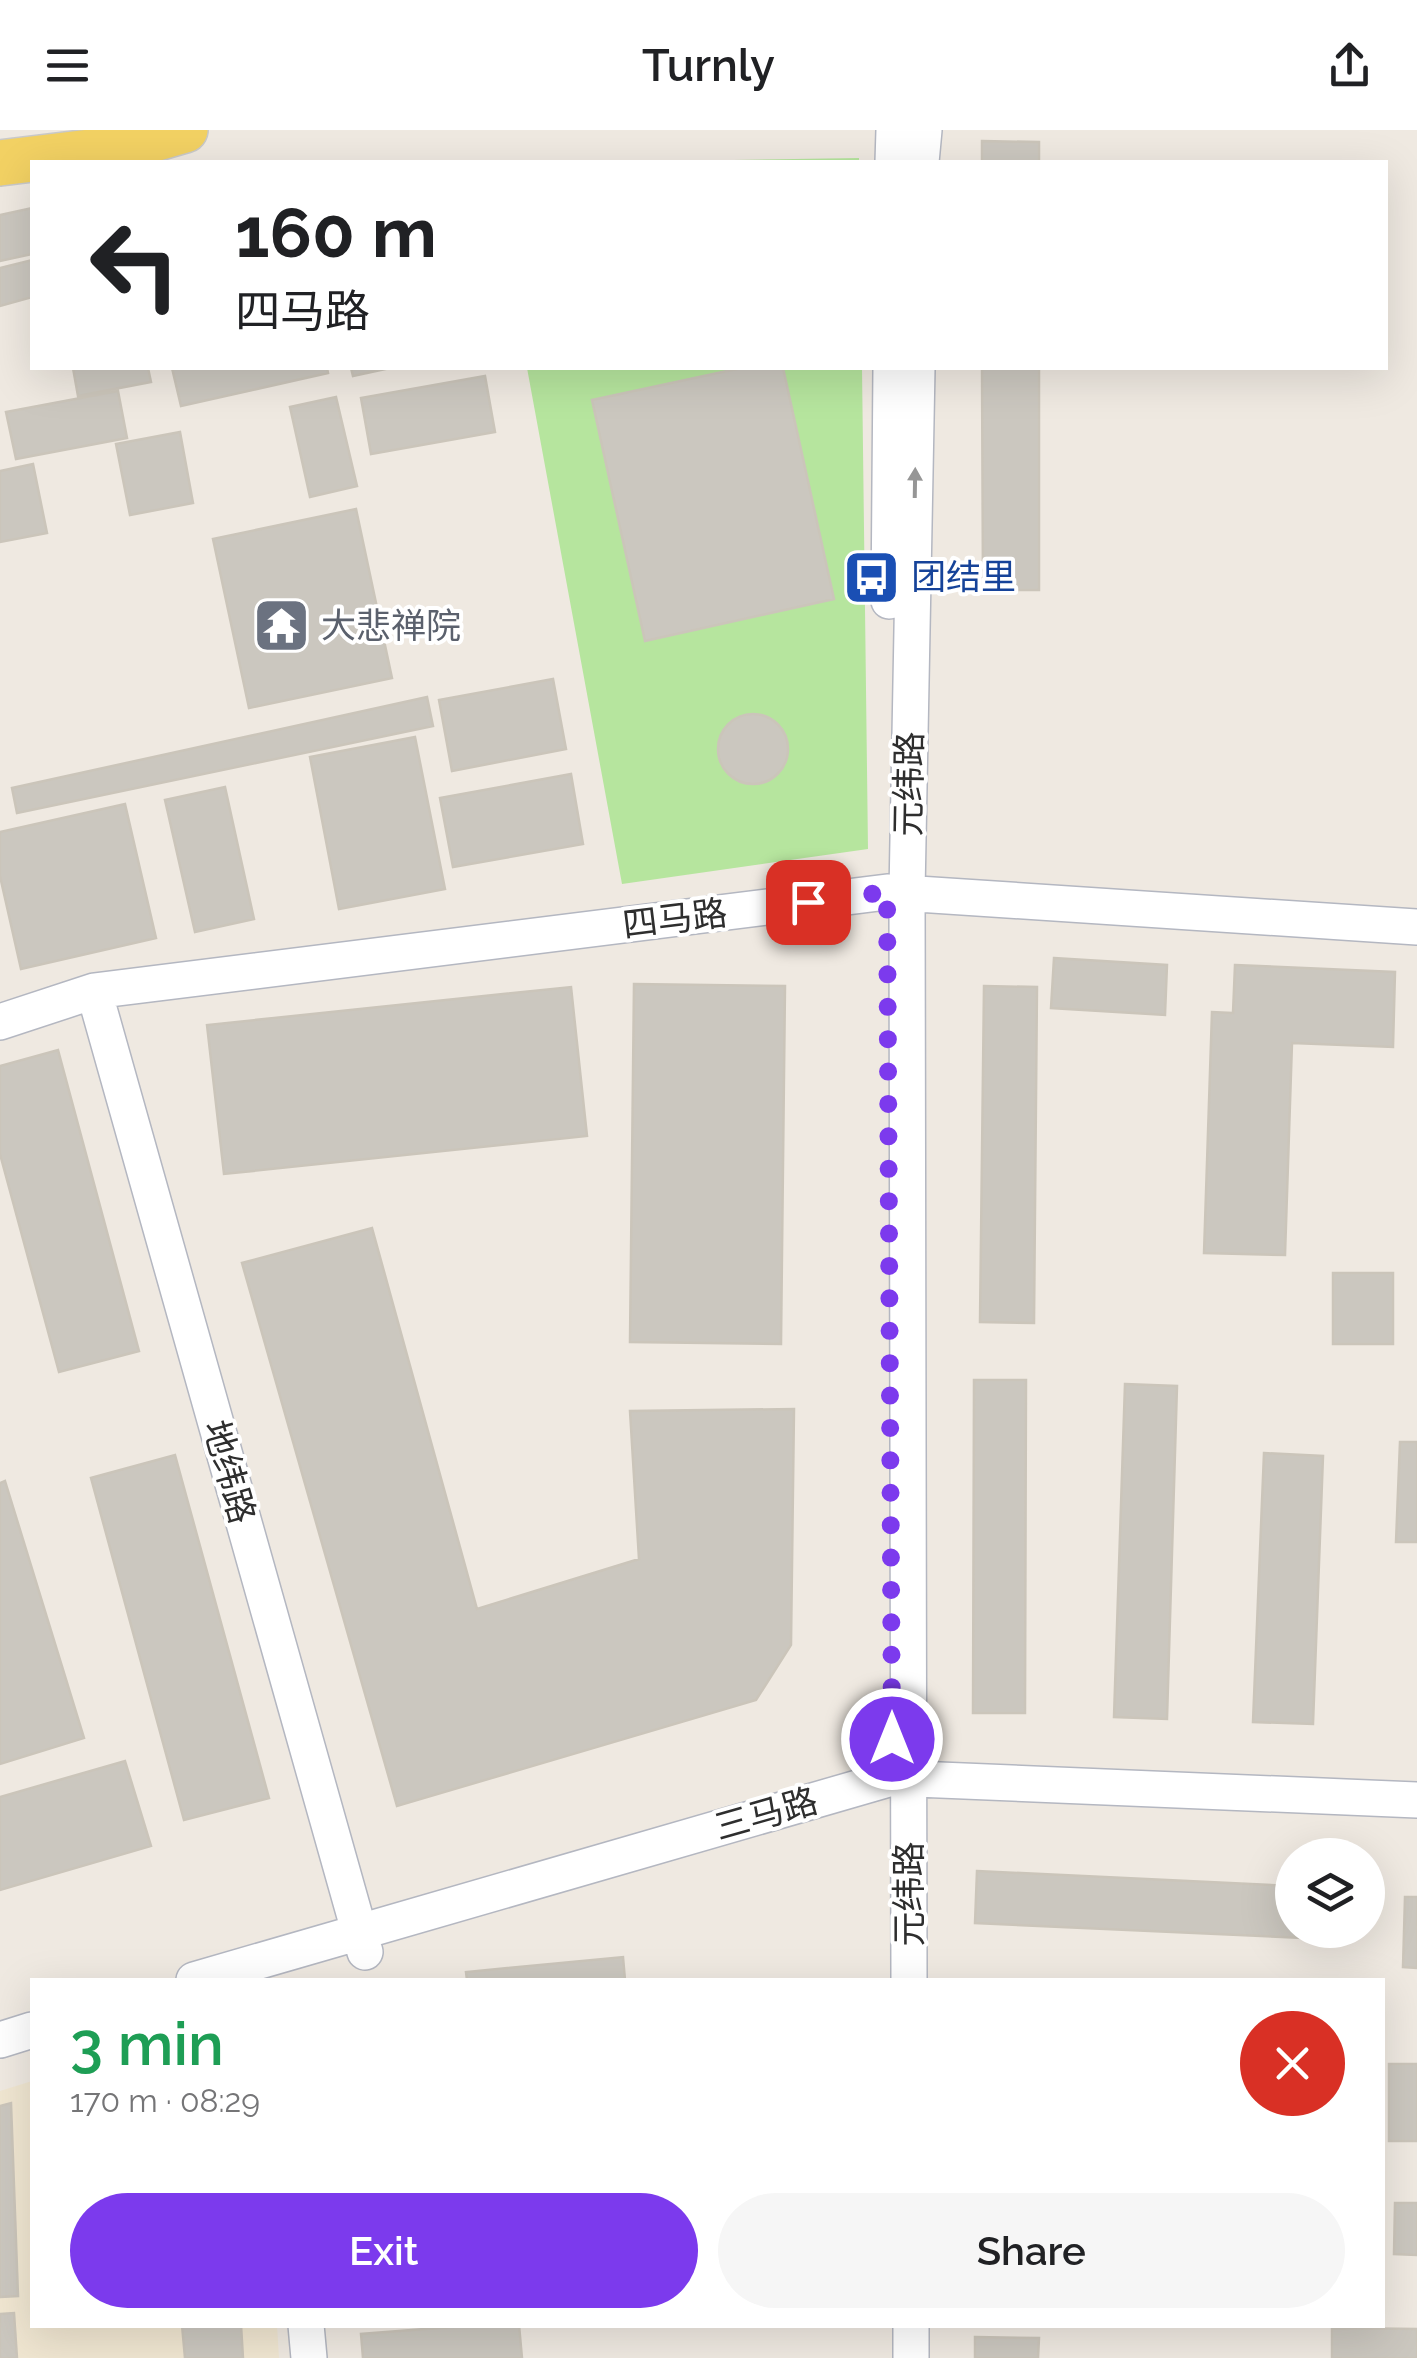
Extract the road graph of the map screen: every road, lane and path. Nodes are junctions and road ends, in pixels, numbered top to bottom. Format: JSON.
{"nodes":[{"id":1,"x":185,"y":130,"type":"edge"},
{"id":2,"x":894,"y":130,"type":"edge"},
{"id":3,"x":924,"y":130,"type":"edge"},
{"id":4,"x":893,"y":160,"type":"edge"},
{"id":5,"x":921,"y":160,"type":"edge"},
{"id":6,"x":0,"y":163,"type":"edge"},
{"id":7,"x":891,"y":370,"type":"edge"},
{"id":8,"x":917,"y":370,"type":"edge"},
{"id":9,"x":897,"y":892,"type":"junction"},
{"id":10,"x":1417,"y":927,"type":"edge"},
{"id":11,"x":94,"y":991,"type":"junction"},
{"id":12,"x":0,"y":1022,"type":"edge"},
{"id":13,"x":905,"y":1791,"type":"junction"},
{"id":14,"x":1417,"y":1800,"type":"edge"},
{"id":15,"x":1417,"y":1820,"type":"edge"},
{"id":16,"x":361,"y":1941,"type":"junction"},
{"id":17,"x":280,"y":1972,"type":"edge"},
{"id":18,"x":216,"y":1978,"type":"edge"},
{"id":19,"x":893,"y":1978,"type":"edge"},
{"id":20,"x":909,"y":1978,"type":"edge"},
{"id":21,"x":30,"y":2031,"type":"edge"},
{"id":22,"x":0,"y":2040,"type":"edge"},
{"id":23,"x":30,"y":2055,"type":"edge"},
{"id":24,"x":0,"y":2064,"type":"edge"},
{"id":25,"x":306,"y":2328,"type":"edge"},
{"id":26,"x":894,"y":2328,"type":"edge"},
{"id":27,"x":911,"y":2328,"type":"edge"},
{"id":28,"x":308,"y":2358,"type":"edge"},
{"id":29,"x":894,"y":2358,"type":"edge"},
{"id":30,"x":911,"y":2358,"type":"edge"}],
"edges":[{"from":1,"to":6,"type":"main road"},
{"from":2,"to":4,"type":"street"},
{"from":3,"to":5,"type":"street"},
{"from":7,"to":9,"type":"street","name":"元纬路"},
{"from":9,"to":8,"type":"street","name":"元纬路","one_way":true},
{"from":9,"to":10,"type":"street","name":"四马路"},
{"from":9,"to":11,"type":"street","name":"四马路"},
{"from":9,"to":13,"type":"street","name":"元纬路"},
{"from":11,"to":12,"type":"street","name":"四马路"},
{"from":11,"to":16,"type":"street","name":"地纬路"},
{"from":13,"to":14,"type":"street","name":"三马路"},
{"from":13,"to":15,"type":"street","name":"三马路"},
{"from":13,"to":16,"type":"street","name":"三马路"},
{"from":13,"to":19,"type":"street","name":"元纬路"},
{"from":13,"to":20,"type":"street","name":"元纬路"},
{"from":16,"to":17,"type":"street","name":"三马路"},
{"from":17,"to":18,"type":"street","name":"三马路"},
{"from":21,"to":22,"type":"street"},
{"from":23,"to":24,"type":"street"},
{"from":25,"to":28,"type":"street"},
{"from":26,"to":29,"type":"street"},
{"from":27,"to":30,"type":"street"}]}
